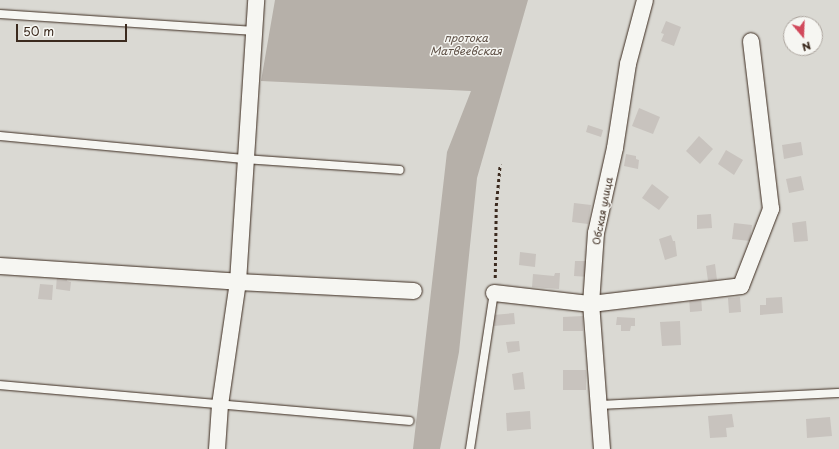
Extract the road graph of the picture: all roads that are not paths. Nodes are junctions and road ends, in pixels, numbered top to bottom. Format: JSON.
{"nodes":[{"id":1,"x":256,"y":0,"type":"edge"},
{"id":2,"x":645,"y":0,"type":"edge"},
{"id":3,"x":0,"y":14,"type":"edge"},
{"id":4,"x":254,"y":31,"type":"junction"},
{"id":5,"x":751,"y":40,"type":"dead end"},
{"id":6,"x":0,"y":136,"type":"edge"},
{"id":7,"x":244,"y":159,"type":"junction"},
{"id":8,"x":400,"y":170,"type":"dead end"},
{"id":9,"x":0,"y":266,"type":"edge"},
{"id":10,"x":238,"y":282,"type":"junction"},
{"id":11,"x":414,"y":291,"type":"dead end"},
{"id":12,"x":494,"y":293,"type":"joint"},
{"id":13,"x":591,"y":304,"type":"junction"},
{"id":14,"x":0,"y":385,"type":"edge"},
{"id":15,"x":839,"y":393,"type":"edge"},
{"id":16,"x":220,"y":404,"type":"junction"},
{"id":17,"x":599,"y":405,"type":"junction"},
{"id":18,"x":409,"y":420,"type":"dead end"},
{"id":19,"x":217,"y":449,"type":"edge"},
{"id":20,"x":470,"y":449,"type":"edge"},
{"id":21,"x":602,"y":449,"type":"edge"}],
"edges":[{"from":1,"to":4,"type":"street"},
{"from":2,"to":13,"type":"street","name":"Обская улица"},
{"from":3,"to":4,"type":"lane"},
{"from":4,"to":7,"type":"street"},
{"from":5,"to":13,"type":"street"},
{"from":6,"to":7,"type":"lane"},
{"from":7,"to":8,"type":"lane"},
{"from":7,"to":10,"type":"street"},
{"from":9,"to":10,"type":"street"},
{"from":10,"to":11,"type":"street"},
{"from":10,"to":16,"type":"street"},
{"from":12,"to":13,"type":"street"},
{"from":12,"to":20,"type":"lane"},
{"from":13,"to":17,"type":"street","name":"Обская улица"},
{"from":14,"to":16,"type":"lane"},
{"from":15,"to":17,"type":"lane"},
{"from":16,"to":18,"type":"lane"},
{"from":16,"to":19,"type":"street"},
{"from":17,"to":21,"type":"street","name":"Обская улица"}]}
